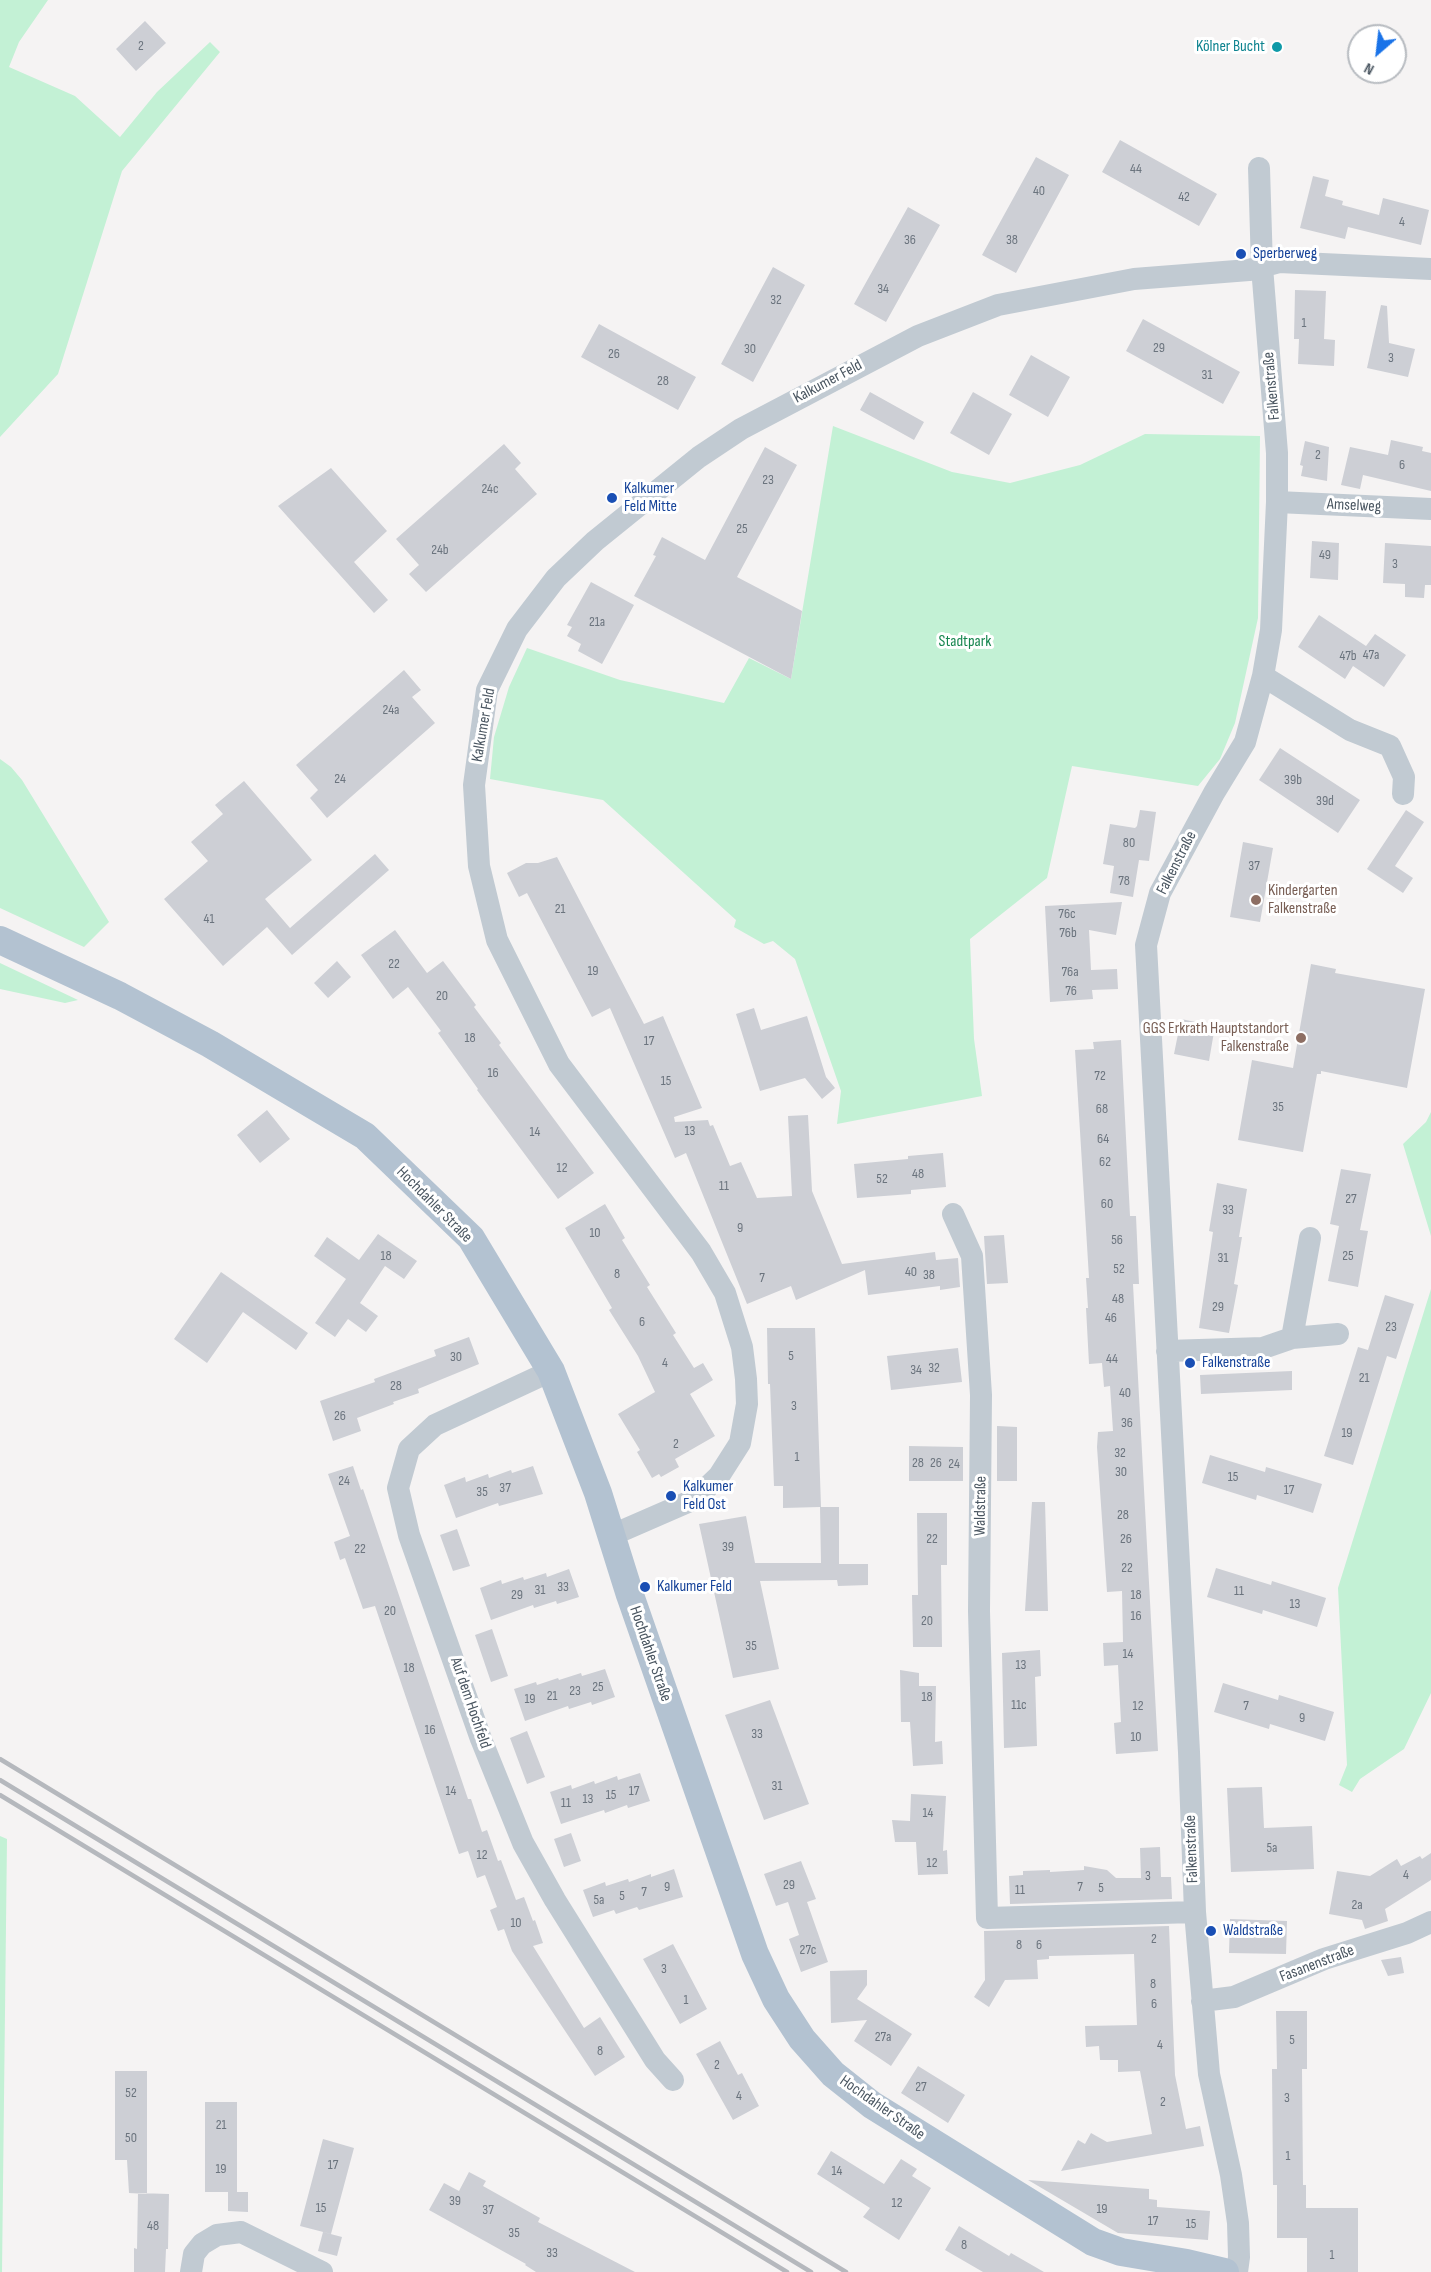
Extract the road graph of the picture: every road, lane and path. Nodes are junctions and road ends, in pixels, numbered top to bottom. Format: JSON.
{"nodes":[{"id":1,"x":1259,"y":168,"type":"dead end"},
{"id":2,"x":1262,"y":267,"type":"junction"},
{"id":3,"x":1431,"y":268,"type":"edge"},
{"id":4,"x":1277,"y":502,"type":"junction"},
{"id":5,"x":1431,"y":509,"type":"edge"},
{"id":6,"x":1263,"y":676,"type":"junction"},
{"id":7,"x":1403,"y":794,"type":"dead end"},
{"id":8,"x":0,"y":940,"type":"edge"},
{"id":9,"x":953,"y":1215,"type":"dead end"},
{"id":10,"x":1310,"y":1238,"type":"dead end"},
{"id":11,"x":1338,"y":1334,"type":"dead end"},
{"id":12,"x":1292,"y":1338,"type":"junction"},
{"id":13,"x":1167,"y":1351,"type":"junction"},
{"id":14,"x":551,"y":1371,"type":"junction"},
{"id":15,"x":610,"y":1536,"type":"junction"},
{"id":16,"x":1195,"y":1912,"type":"junction"},
{"id":17,"x":1431,"y":1922,"type":"edge"},
{"id":18,"x":1202,"y":2001,"type":"junction"},
{"id":19,"x":673,"y":2080,"type":"dead end"},
{"id":20,"x":191,"y":2269,"type":"edge"},
{"id":21,"x":322,"y":2272,"type":"edge"},
{"id":22,"x":1226,"y":2272,"type":"edge"},
{"id":23,"x":1237,"y":2272,"type":"edge"}],
"edges":[{"from":1,"to":2,"type":"street","name":"Falkenstraße"},
{"from":2,"to":3,"type":"street"},
{"from":2,"to":4,"type":"street","name":"Falkenstraße"},
{"from":2,"to":15,"type":"street","name":"Kalkumer Feld"},
{"from":4,"to":5,"type":"street","name":"Amselweg"},
{"from":4,"to":6,"type":"street","name":"Falkenstraße"},
{"from":6,"to":7,"type":"street"},
{"from":6,"to":13,"type":"street","name":"Falkenstraße"},
{"from":8,"to":14,"type":"main road","name":"Hochdahler Straße"},
{"from":9,"to":16,"type":"street","name":"Waldstraße"},
{"from":10,"to":12,"type":"street"},
{"from":11,"to":12,"type":"street"},
{"from":12,"to":13,"type":"street"},
{"from":13,"to":16,"type":"street","name":"Falkenstraße"},
{"from":14,"to":15,"type":"main road","name":"Hochdahler Straße"},
{"from":14,"to":19,"type":"street","name":"Auf dem Hochfeld"},
{"from":15,"to":22,"type":"main road","name":"Hochdahler Straße"},
{"from":16,"to":18,"type":"street","name":"Falkenstraße"},
{"from":17,"to":18,"type":"street","name":"Fasanenstraße"},
{"from":18,"to":23,"type":"street","name":"Falkenstraße"},
{"from":20,"to":21,"type":"street"}]}
